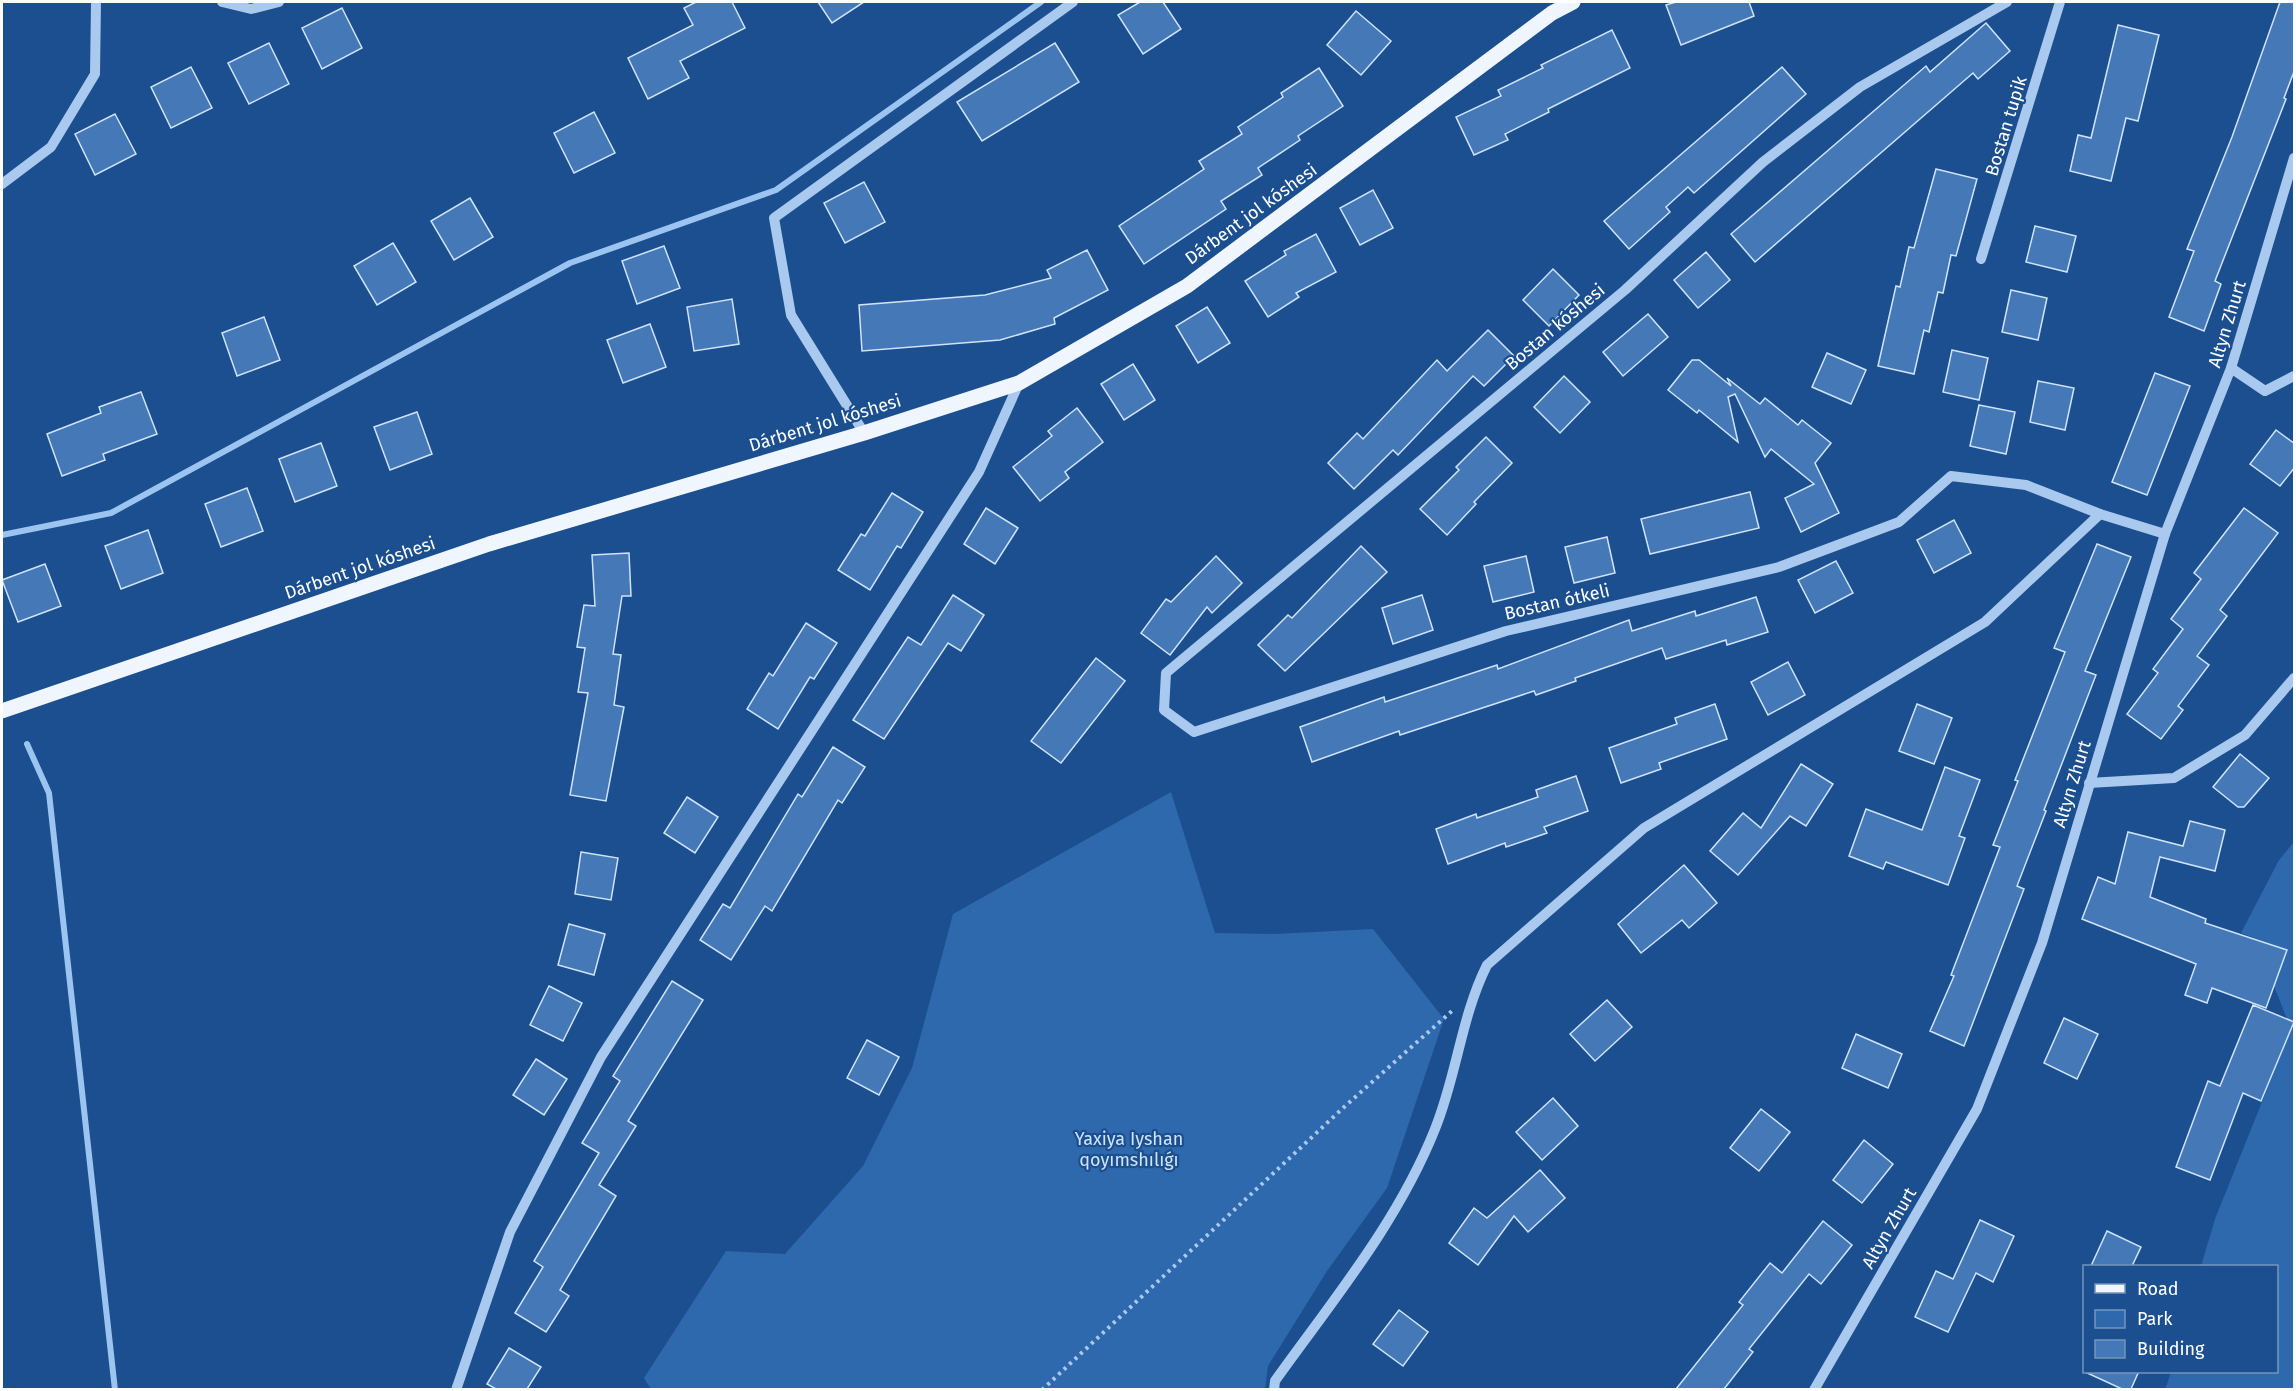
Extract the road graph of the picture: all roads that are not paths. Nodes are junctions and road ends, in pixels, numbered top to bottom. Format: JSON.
{"nodes":[{"id":1,"x":96,"y":2,"type":"edge"},
{"id":2,"x":222,"y":2,"type":"edge"},
{"id":3,"x":1073,"y":2,"type":"edge"},
{"id":4,"x":1573,"y":2,"type":"edge"},
{"id":5,"x":2007,"y":2,"type":"edge"},
{"id":6,"x":2060,"y":2,"type":"edge"},
{"id":7,"x":274,"y":4,"type":"edge"},
{"id":8,"x":2295,"y":158,"type":"edge"},
{"id":9,"x":2,"y":184,"type":"edge"},
{"id":10,"x":1981,"y":259,"type":"dead end"},
{"id":11,"x":2231,"y":368,"type":"junction"},
{"id":12,"x":2295,"y":376,"type":"edge"},
{"id":13,"x":1019,"y":383,"type":"junction"},
{"id":14,"x":864,"y":433,"type":"junction"},
{"id":15,"x":2100,"y":514,"type":"junction"},
{"id":16,"x":2165,"y":534,"type":"junction"},
{"id":17,"x":2295,"y":678,"type":"edge"},
{"id":18,"x":1164,"y":710,"type":"joint"},
{"id":19,"x":2,"y":711,"type":"edge"},
{"id":20,"x":2089,"y":783,"type":"junction"},
{"id":21,"x":456,"y":1389,"type":"edge"},
{"id":22,"x":1274,"y":1389,"type":"edge"},
{"id":23,"x":1814,"y":1389,"type":"edge"}],
"edges":[{"from":1,"to":9,"type":"street"},
{"from":2,"to":7,"type":"street"},
{"from":3,"to":14,"type":"street"},
{"from":4,"to":13,"type":"main road","name":"Dárbent jol kóshesi"},
{"from":5,"to":18,"type":"street","name":"Bostan kóshesi"},
{"from":6,"to":10,"type":"street","name":"Bostan tupik"},
{"from":8,"to":11,"type":"street","name":"Altyn Zhurt"},
{"from":11,"to":12,"type":"street"},
{"from":11,"to":16,"type":"street","name":"Altyn Zhurt"},
{"from":13,"to":14,"type":"main road","name":"Dárbent jol kóshesi"},
{"from":13,"to":21,"type":"street"},
{"from":14,"to":19,"type":"main road","name":"Dárbent jol kóshesi"},
{"from":15,"to":16,"type":"street"},
{"from":15,"to":18,"type":"street","name":"Bostan ótkeli"},
{"from":15,"to":22,"type":"street"},
{"from":16,"to":20,"type":"street","name":"Altyn Zhurt"},
{"from":17,"to":20,"type":"street"},
{"from":20,"to":23,"type":"street","name":"Altyn Zhurt"}]}
